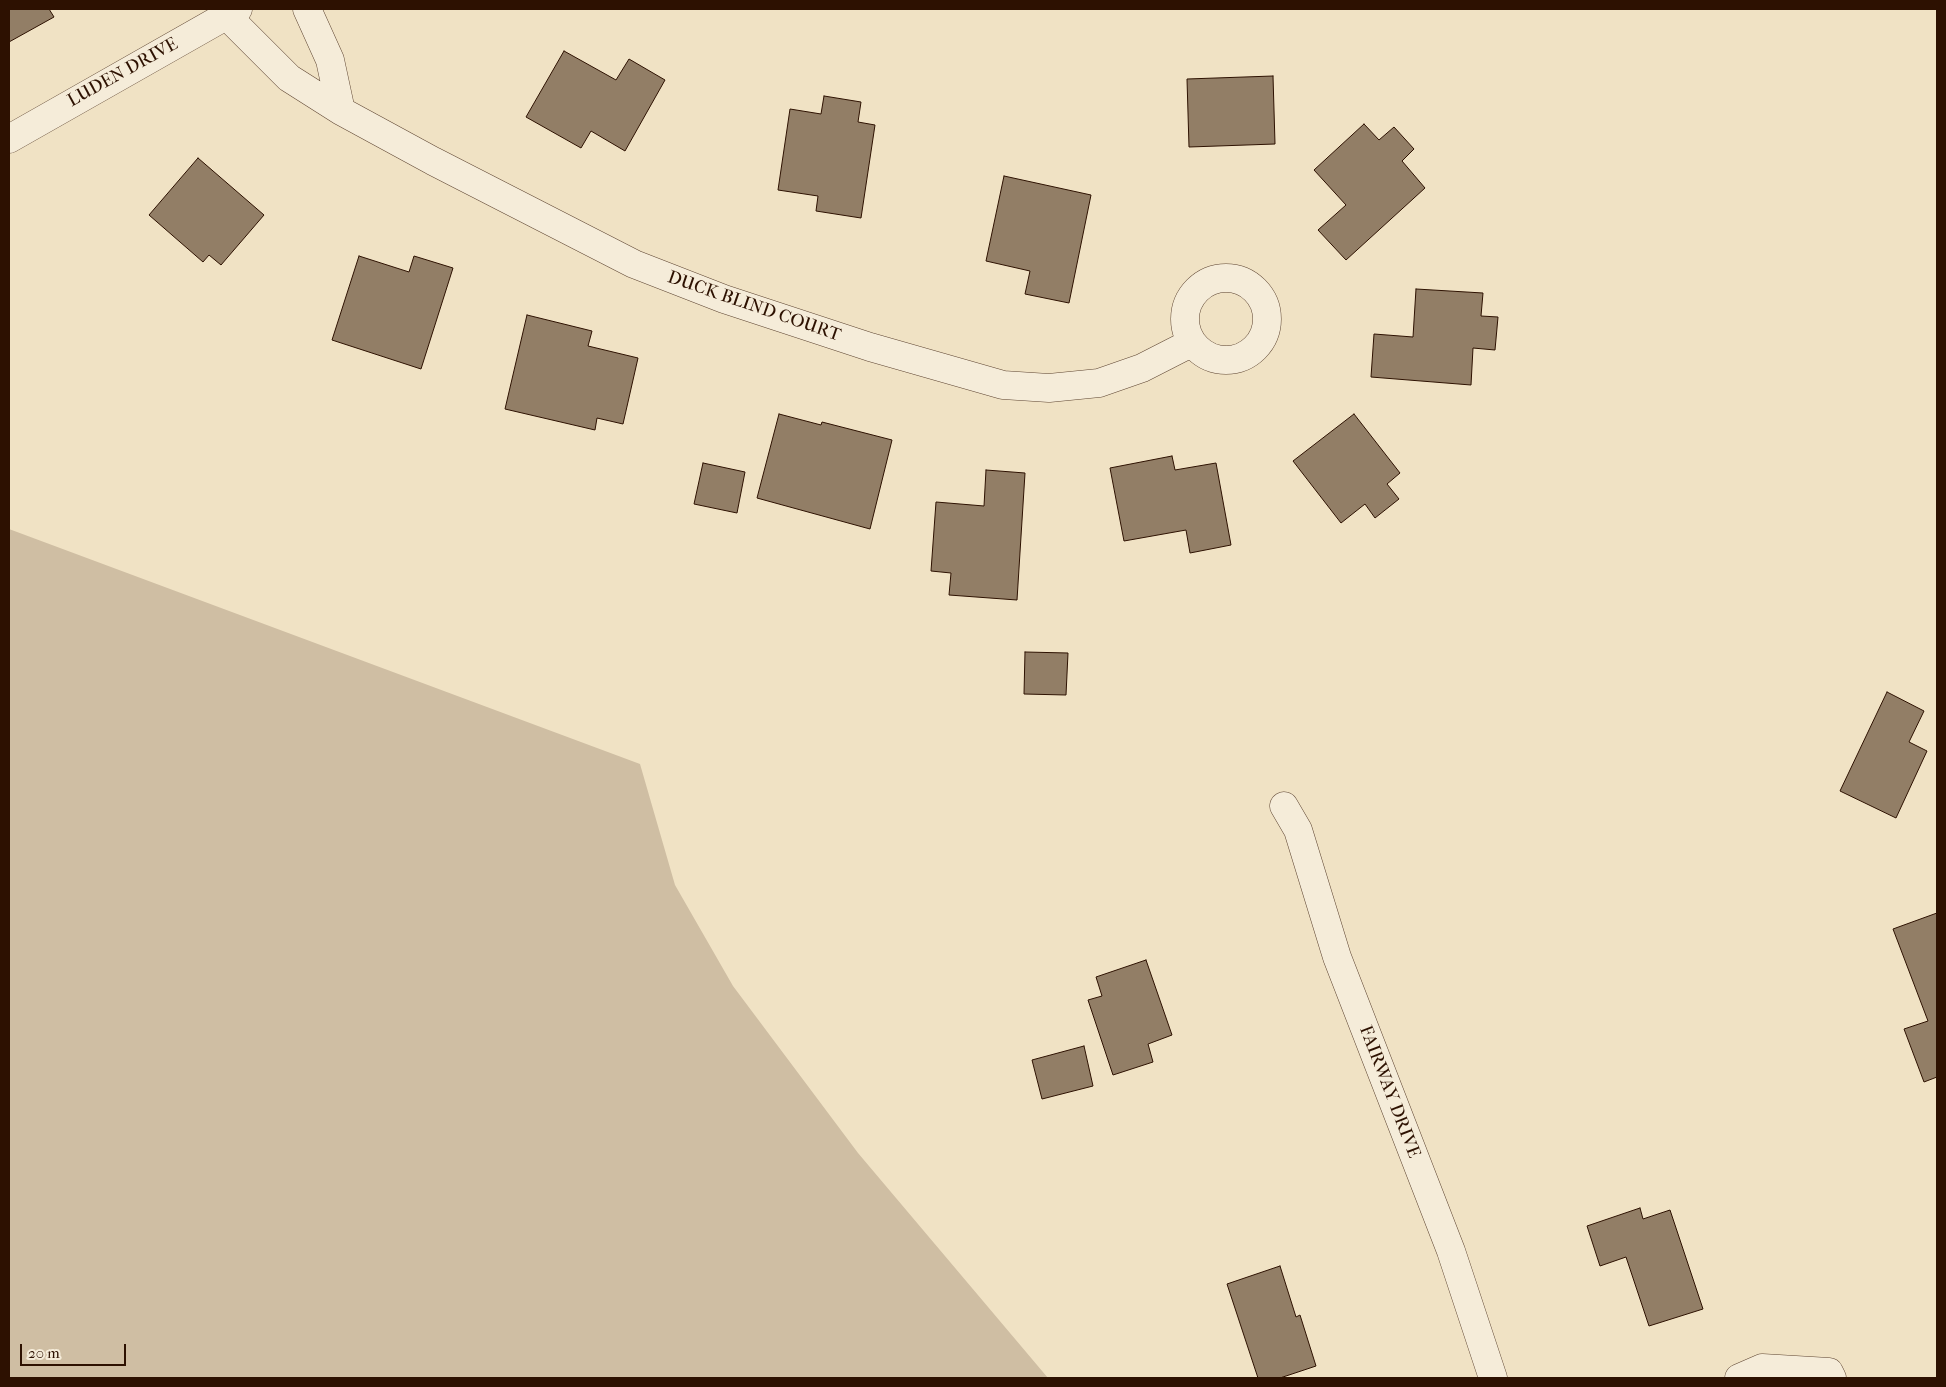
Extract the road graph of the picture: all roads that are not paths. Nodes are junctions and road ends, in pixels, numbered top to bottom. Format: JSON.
{"nodes":[{"id":1,"x":307,"y":9,"type":"edge"},
{"id":2,"x":232,"y":12,"type":"edge"},
{"id":3,"x":341,"y":111,"type":"junction"},
{"id":4,"x":9,"y":139,"type":"edge"},
{"id":5,"x":1192,"y":342,"type":"dead end"},
{"id":6,"x":1284,"y":806,"type":"dead end"},
{"id":7,"x":1493,"y":1378,"type":"edge"},
{"id":8,"x":1739,"y":1378,"type":"edge"},
{"id":9,"x":1832,"y":1378,"type":"edge"}],
"edges":[{"from":1,"to":3,"type":"street"},
{"from":2,"to":3,"type":"street","name":"DUCK BLIND COURT"},
{"from":2,"to":4,"type":"street","name":"LUDEN DRIVE"},
{"from":3,"to":5,"type":"street","name":"DUCK BLIND COURT"},
{"from":6,"to":7,"type":"street","name":"FAIRWAY DRIVE"},
{"from":8,"to":9,"type":"street"}]}
